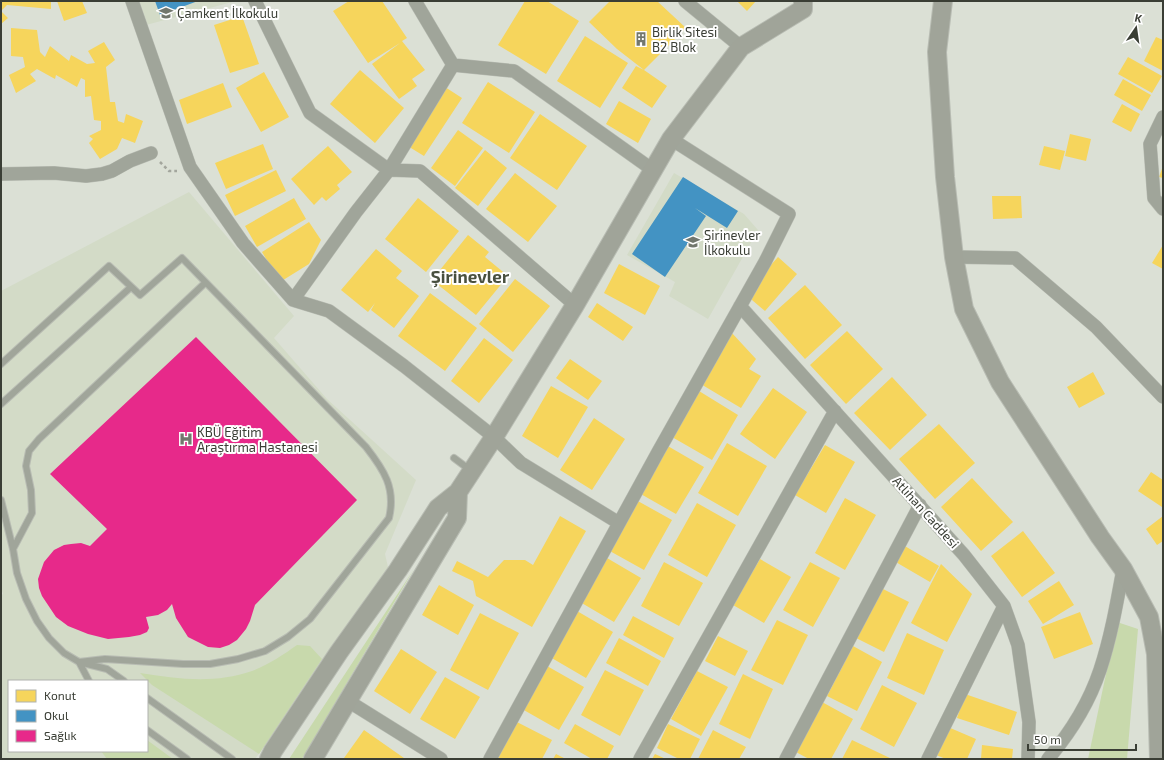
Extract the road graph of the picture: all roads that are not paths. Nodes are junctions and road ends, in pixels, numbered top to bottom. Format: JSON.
{"nodes":[{"id":1,"x":132,"y":1,"type":"edge"},
{"id":2,"x":255,"y":1,"type":"edge"},
{"id":3,"x":415,"y":1,"type":"edge"},
{"id":4,"x":684,"y":1,"type":"edge"},
{"id":5,"x":803,"y":1,"type":"edge"},
{"id":6,"x":943,"y":1,"type":"edge"},
{"id":7,"x":741,"y":47,"type":"junction"},
{"id":8,"x":453,"y":64,"type":"junction"},
{"id":9,"x":1163,"y":117,"type":"edge"},
{"id":10,"x":671,"y":139,"type":"junction"},
{"id":11,"x":151,"y":153,"type":"road end"},
{"id":12,"x":389,"y":170,"type":"junction"},
{"id":13,"x":653,"y":170,"type":"junction"},
{"id":14,"x":1,"y":174,"type":"edge"},
{"id":15,"x":1163,"y":209,"type":"edge"},
{"id":16,"x":954,"y":257,"type":"junction"},
{"id":17,"x":205,"y":282,"type":"junction"},
{"id":18,"x":131,"y":287,"type":"junction"},
{"id":19,"x":293,"y":300,"type":"junction"},
{"id":20,"x":575,"y":305,"type":"junction"},
{"id":21,"x":740,"y":306,"type":"junction"},
{"id":22,"x":1,"y":364,"type":"edge"},
{"id":23,"x":1163,"y":397,"type":"edge"},
{"id":24,"x":1,"y":404,"type":"edge"},
{"id":25,"x":835,"y":411,"type":"junction"},
{"id":26,"x":494,"y":437,"type":"junction"},
{"id":27,"x":454,"y":458,"type":"dead end"},
{"id":28,"x":472,"y":471,"type":"junction"},
{"id":29,"x":458,"y":492,"type":"junction"},
{"id":30,"x":1,"y":500,"type":"edge"},
{"id":31,"x":920,"y":505,"type":"junction"},
{"id":32,"x":619,"y":523,"type":"junction"},
{"id":33,"x":8,"y":527,"type":"junction"},
{"id":34,"x":1,"y":530,"type":"edge"},
{"id":35,"x":14,"y":549,"type":"junction"},
{"id":36,"x":1123,"y":569,"type":"junction"},
{"id":37,"x":1004,"y":606,"type":"junction"},
{"id":38,"x":79,"y":662,"type":"junction"},
{"id":39,"x":88,"y":680,"type":"edge"},
{"id":40,"x":123,"y":680,"type":"edge"},
{"id":41,"x":148,"y":699,"type":"edge"},
{"id":42,"x":348,"y":701,"type":"junction"},
{"id":43,"x":148,"y":731,"type":"edge"},
{"id":44,"x":187,"y":759,"type":"edge"},
{"id":45,"x":232,"y":759,"type":"edge"},
{"id":46,"x":269,"y":759,"type":"edge"},
{"id":47,"x":313,"y":759,"type":"edge"},
{"id":48,"x":441,"y":759,"type":"edge"},
{"id":49,"x":490,"y":759,"type":"edge"},
{"id":50,"x":640,"y":759,"type":"edge"},
{"id":51,"x":786,"y":759,"type":"edge"},
{"id":52,"x":928,"y":759,"type":"edge"},
{"id":53,"x":1028,"y":759,"type":"edge"},
{"id":54,"x":1048,"y":759,"type":"edge"},
{"id":55,"x":1160,"y":759,"type":"edge"}],
"edges":[{"from":1,"to":19,"type":"street"},
{"from":2,"to":12,"type":"street"},
{"from":3,"to":8,"type":"street"},
{"from":4,"to":7,"type":"street"},
{"from":5,"to":7,"type":"street"},
{"from":6,"to":16,"type":"street"},
{"from":7,"to":10,"type":"street"},
{"from":8,"to":12,"type":"street"},
{"from":8,"to":13,"type":"street"},
{"from":9,"to":15,"type":"street"},
{"from":10,"to":13,"type":"street"},
{"from":10,"to":21,"type":"street"},
{"from":11,"to":14,"type":"street"},
{"from":12,"to":19,"type":"street"},
{"from":12,"to":20,"type":"street"},
{"from":13,"to":20,"type":"street"},
{"from":16,"to":23,"type":"street"},
{"from":16,"to":36,"type":"street"},
{"from":17,"to":18,"type":"lane"},
{"from":17,"to":35,"type":"lane"},
{"from":17,"to":38,"type":"lane"},
{"from":18,"to":22,"type":"lane"},
{"from":18,"to":24,"type":"lane"},
{"from":19,"to":26,"type":"street"},
{"from":20,"to":26,"type":"street"},
{"from":21,"to":25,"type":"street","name":"Atlıhan Caddesi"},
{"from":21,"to":32,"type":"street"},
{"from":25,"to":31,"type":"street","name":"Atlıhan Caddesi"},
{"from":25,"to":50,"type":"street"},
{"from":26,"to":28,"type":"street"},
{"from":26,"to":32,"type":"street"},
{"from":27,"to":28,"type":"lane"},
{"from":28,"to":29,"type":"street"},
{"from":29,"to":42,"type":"street"},
{"from":29,"to":46,"type":"street"},
{"from":30,"to":33,"type":"lane"},
{"from":31,"to":37,"type":"street","name":"Atlıhan Caddesi"},
{"from":31,"to":51,"type":"street"},
{"from":32,"to":49,"type":"street"},
{"from":33,"to":34,"type":"lane"},
{"from":33,"to":35,"type":"lane"},
{"from":35,"to":38,"type":"lane"},
{"from":36,"to":54,"type":"street"},
{"from":36,"to":55,"type":"street"},
{"from":37,"to":52,"type":"street"},
{"from":37,"to":53,"type":"street","name":"Atlıhan Caddesi"},
{"from":38,"to":39,"type":"lane"},
{"from":38,"to":40,"type":"lane"},
{"from":41,"to":45,"type":"lane"},
{"from":42,"to":47,"type":"street"},
{"from":42,"to":48,"type":"street"},
{"from":43,"to":44,"type":"lane"}]}
